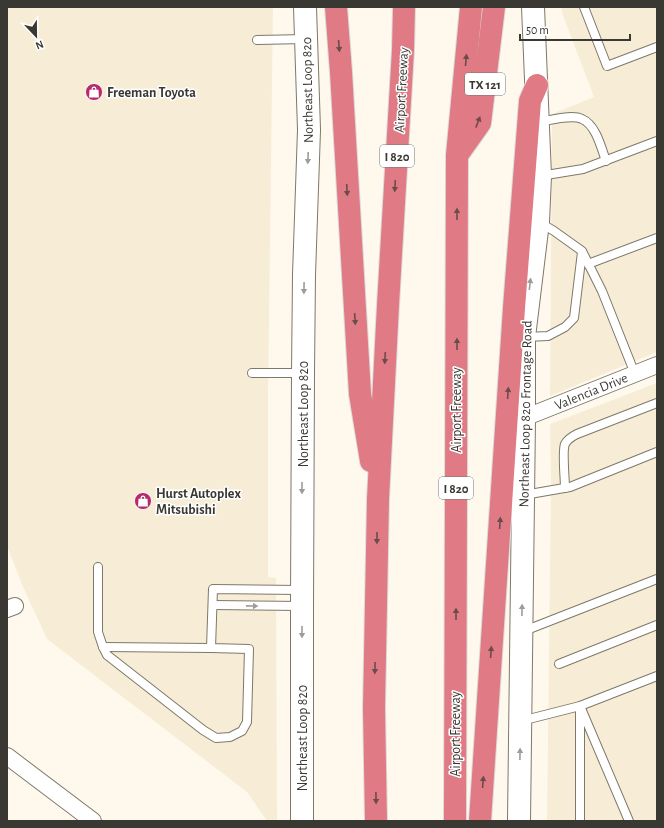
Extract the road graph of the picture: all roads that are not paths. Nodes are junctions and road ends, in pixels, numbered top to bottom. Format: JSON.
{"nodes":[{"id":1,"x":305,"y":7,"type":"edge"},
{"id":2,"x":336,"y":7,"type":"edge"},
{"id":3,"x":404,"y":7,"type":"edge"},
{"id":4,"x":471,"y":7,"type":"edge"},
{"id":5,"x":494,"y":7,"type":"edge"},
{"id":6,"x":533,"y":7,"type":"edge"},
{"id":7,"x":584,"y":7,"type":"edge"},
{"id":8,"x":306,"y":39,"type":"junction"},
{"id":9,"x":257,"y":40,"type":"dead end"},
{"id":10,"x":657,"y":47,"type":"edge"},
{"id":11,"x":537,"y":86,"type":"junction"},
{"id":12,"x":538,"y":122,"type":"junction"},
{"id":13,"x":657,"y":141,"type":"edge"},
{"id":14,"x":457,"y":155,"type":"junction"},
{"id":15,"x":606,"y":160,"type":"junction"},
{"id":16,"x":540,"y":176,"type":"junction"},
{"id":17,"x":538,"y":222,"type":"junction"},
{"id":18,"x":657,"y":238,"type":"edge"},
{"id":19,"x":582,"y":251,"type":"junction"},
{"id":20,"x":588,"y":264,"type":"junction"},
{"id":21,"x":524,"y":337,"type":"junction"},
{"id":22,"x":657,"y":365,"type":"edge"},
{"id":23,"x":252,"y":373,"type":"dead end"},
{"id":24,"x":303,"y":373,"type":"junction"},
{"id":25,"x":635,"y":374,"type":"junction"},
{"id":26,"x":657,"y":403,"type":"edge"},
{"id":27,"x":524,"y":418,"type":"junction"},
{"id":28,"x":657,"y":452,"type":"edge"},
{"id":29,"x":565,"y":488,"type":"junction"},
{"id":30,"x":523,"y":495,"type":"junction"},
{"id":31,"x":378,"y":499,"type":"junction"},
{"id":32,"x":98,"y":567,"type":"dead end"},
{"id":33,"x":657,"y":579,"type":"edge"},
{"id":34,"x":302,"y":598,"type":"junction"},
{"id":35,"x":213,"y":605,"type":"junction"},
{"id":36,"x":657,"y":625,"type":"edge"},
{"id":37,"x":521,"y":632,"type":"junction"},
{"id":38,"x":103,"y":647,"type":"junction"},
{"id":39,"x":211,"y":648,"type":"junction"},
{"id":40,"x":559,"y":664,"type":"dead end"},
{"id":41,"x":657,"y":676,"type":"edge"},
{"id":42,"x":580,"y":706,"type":"junction"},
{"id":43,"x":520,"y":721,"type":"junction"},
{"id":44,"x":7,"y":756,"type":"edge"},
{"id":45,"x":93,"y":821,"type":"edge"},
{"id":46,"x":302,"y":821,"type":"edge"},
{"id":47,"x":376,"y":821,"type":"edge"},
{"id":48,"x":455,"y":821,"type":"edge"},
{"id":49,"x":480,"y":821,"type":"edge"},
{"id":50,"x":519,"y":821,"type":"edge"},
{"id":51,"x":580,"y":821,"type":"edge"},
{"id":52,"x":629,"y":821,"type":"edge"}],
"edges":[{"from":1,"to":8,"type":"main road","name":"Northeast Loop 820"},
{"from":2,"to":31,"type":"highway","one_way":true},
{"from":3,"to":31,"type":"highway","name":"Airport Freeway","number":"I 820","one_way":true},
{"from":14,"to":4,"type":"highway","number":"I 820","one_way":true},
{"from":14,"to":5,"type":"highway","number":"TX 121","one_way":true},
{"from":6,"to":11,"type":"main road","name":"Northeast Loop 820 Frontage Road"},
{"from":7,"to":10,"type":"lane"},
{"from":8,"to":9,"type":"lane"},
{"from":8,"to":24,"type":"main road","name":"Northeast Loop 820","one_way":true},
{"from":11,"to":12,"type":"main road","name":"Northeast Loop 820 Frontage Road"},
{"from":49,"to":11,"type":"highway","one_way":true},
{"from":12,"to":15,"type":"lane"},
{"from":12,"to":16,"type":"main road","name":"Northeast Loop 820 Frontage Road"},
{"from":13,"to":15,"type":"lane"},
{"from":48,"to":14,"type":"highway","name":"Airport Freeway","number":"I 820","one_way":true},
{"from":15,"to":16,"type":"lane"},
{"from":16,"to":17,"type":"main road","name":"Northeast Loop 820 Frontage Road"},
{"from":17,"to":19,"type":"lane"},
{"from":21,"to":17,"type":"main road","name":"Northeast Loop 820 Frontage Road","one_way":true},
{"from":18,"to":20,"type":"lane"},
{"from":19,"to":20,"type":"lane"},
{"from":19,"to":21,"type":"lane"},
{"from":20,"to":25,"type":"lane"},
{"from":21,"to":27,"type":"main road","name":"Northeast Loop 820 Frontage Road"},
{"from":22,"to":25,"type":"street","name":"Valencia Drive"},
{"from":23,"to":24,"type":"lane"},
{"from":24,"to":34,"type":"main road","name":"Northeast Loop 820","one_way":true},
{"from":25,"to":27,"type":"street","name":"Valencia Drive"},
{"from":26,"to":29,"type":"lane"},
{"from":27,"to":30,"type":"main road","name":"Northeast Loop 820 Frontage Road"},
{"from":28,"to":29,"type":"lane"},
{"from":29,"to":30,"type":"lane"},
{"from":37,"to":30,"type":"main road","name":"Northeast Loop 820 Frontage Road","one_way":true},
{"from":31,"to":47,"type":"highway","name":"Airport Freeway","number":"I 820","one_way":true},
{"from":32,"to":38,"type":"lane"},
{"from":33,"to":37,"type":"lane"},
{"from":35,"to":34,"type":"lane","one_way":true},
{"from":34,"to":35,"type":"lane"},
{"from":34,"to":46,"type":"main road","name":"Northeast Loop 820","one_way":true},
{"from":35,"to":39,"type":"lane"},
{"from":36,"to":40,"type":"lane"},
{"from":37,"to":43,"type":"main road","name":"Northeast Loop 820 Frontage Road"},
{"from":38,"to":39,"type":"lane"},
{"from":38,"to":39,"type":"lane"},
{"from":41,"to":42,"type":"lane"},
{"from":42,"to":43,"type":"lane"},
{"from":42,"to":51,"type":"lane"},
{"from":42,"to":52,"type":"lane"},
{"from":50,"to":43,"type":"main road","name":"Northeast Loop 820 Frontage Road","one_way":true},
{"from":44,"to":45,"type":"street"}]}
